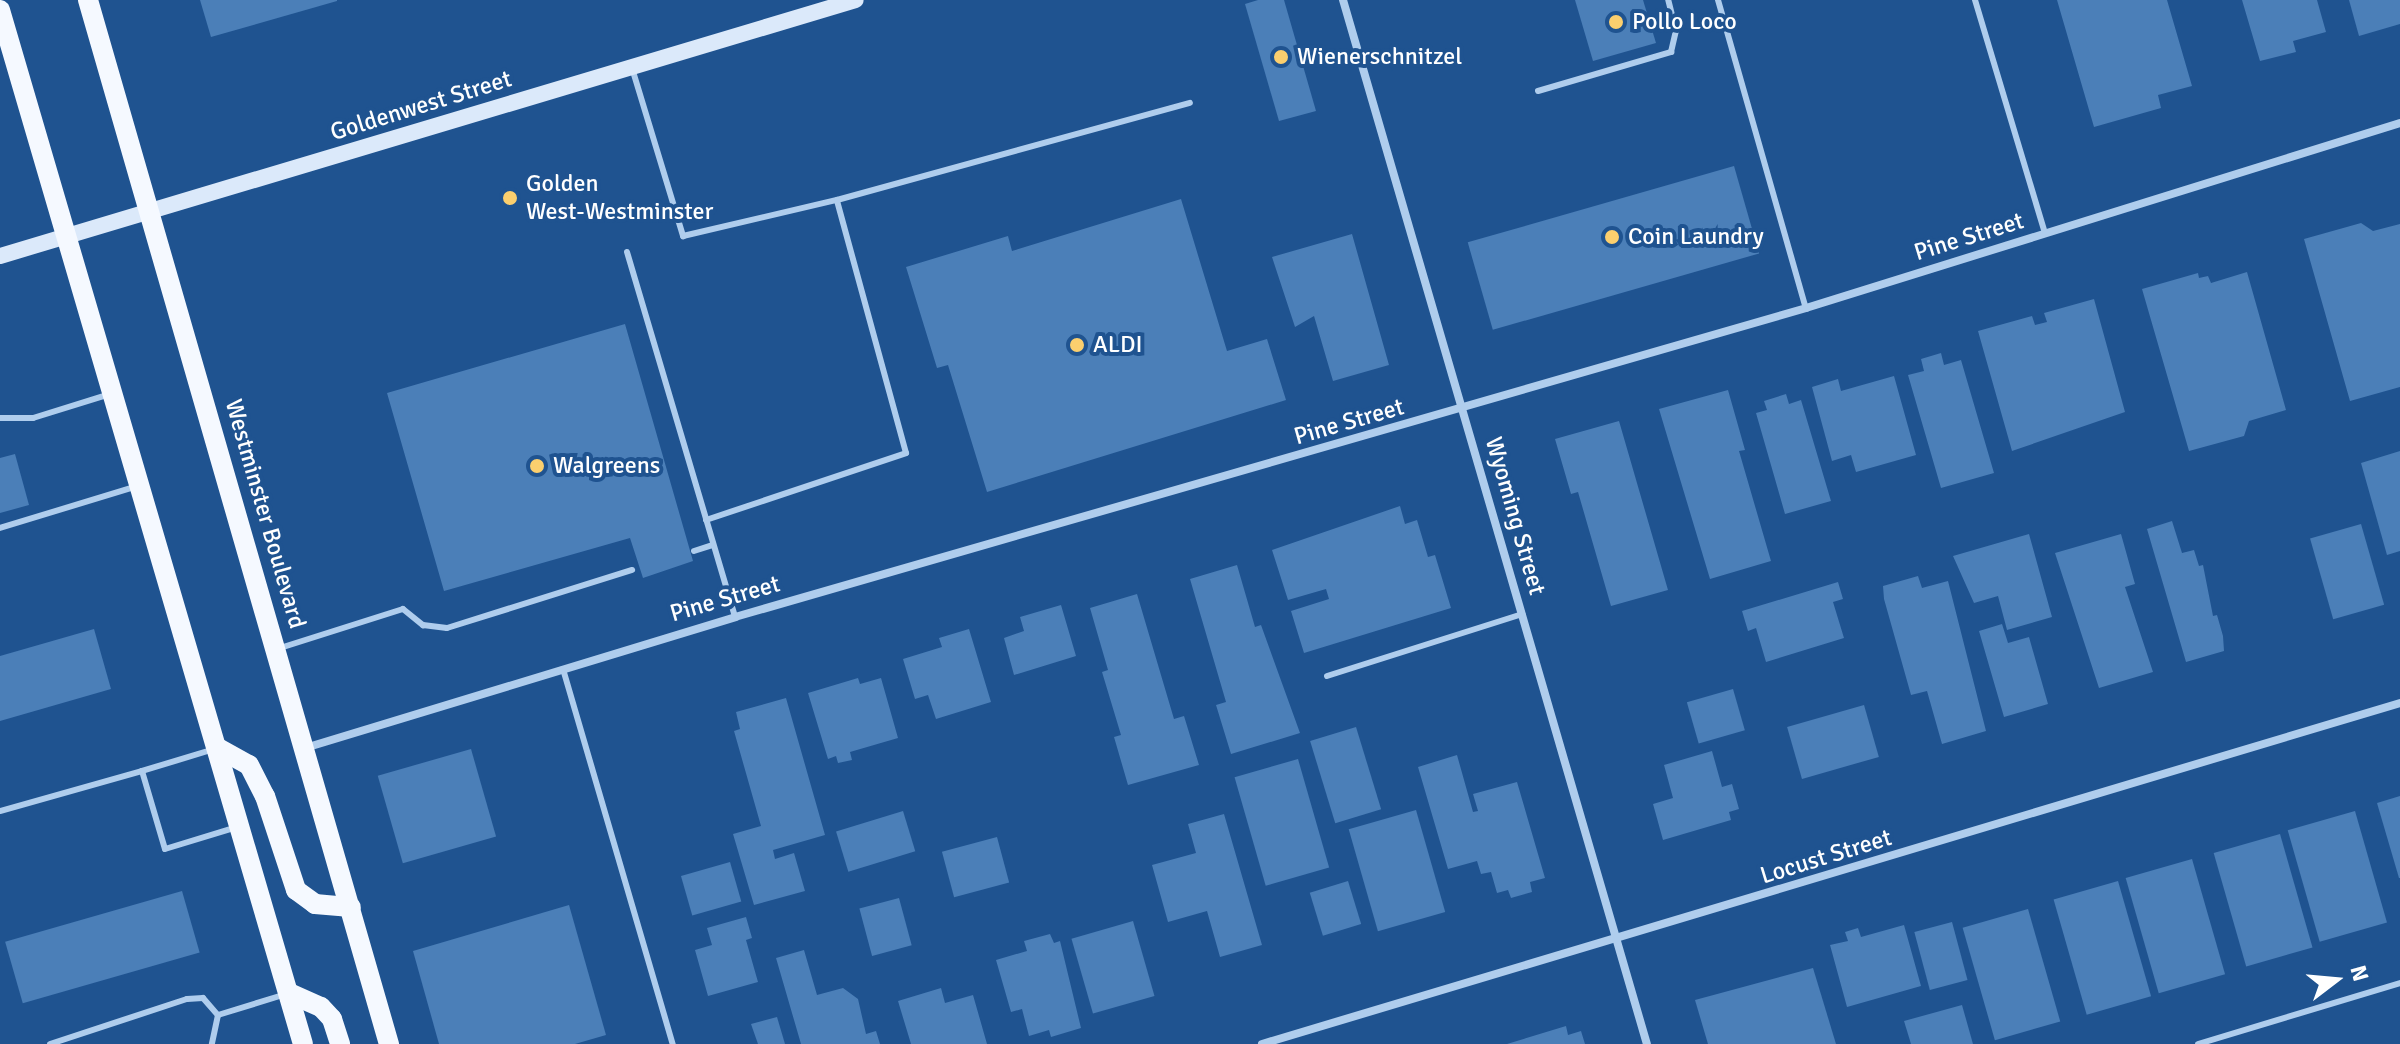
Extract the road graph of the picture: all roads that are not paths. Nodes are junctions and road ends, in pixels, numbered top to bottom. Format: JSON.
{"nodes":[{"id":1,"x":88,"y":0,"type":"edge"},
{"id":2,"x":1343,"y":0,"type":"edge"},
{"id":3,"x":1668,"y":0,"type":"edge"},
{"id":4,"x":1718,"y":0,"type":"edge"},
{"id":5,"x":1975,"y":0,"type":"edge"},
{"id":6,"x":848,"y":1,"type":"edge"},
{"id":7,"x":0,"y":10,"type":"edge"},
{"id":8,"x":632,"y":68,"type":"junction"},
{"id":9,"x":1538,"y":91,"type":"dead end"},
{"id":10,"x":1190,"y":103,"type":"dead end"},
{"id":11,"x":2400,"y":123,"type":"edge"},
{"id":12,"x":837,"y":200,"type":"junction"},
{"id":13,"x":151,"y":211,"type":"junction"},
{"id":14,"x":2045,"y":234,"type":"junction"},
{"id":15,"x":68,"y":236,"type":"junction"},
{"id":16,"x":627,"y":252,"type":"dead end"},
{"id":17,"x":0,"y":256,"type":"edge"},
{"id":18,"x":1806,"y":308,"type":"junction"},
{"id":19,"x":115,"y":393,"type":"junction"},
{"id":20,"x":1463,"y":410,"type":"junction"},
{"id":21,"x":0,"y":418,"type":"edge"},
{"id":22,"x":141,"y":485,"type":"junction"},
{"id":23,"x":706,"y":520,"type":"junction"},
{"id":24,"x":0,"y":528,"type":"edge"},
{"id":25,"x":713,"y":545,"type":"junction"},
{"id":26,"x":694,"y":551,"type":"dead end"},
{"id":27,"x":632,"y":570,"type":"dead end"},
{"id":28,"x":1522,"y":614,"type":"junction"},
{"id":29,"x":735,"y":617,"type":"junction"},
{"id":30,"x":277,"y":649,"type":"junction"},
{"id":31,"x":563,"y":669,"type":"junction"},
{"id":32,"x":1327,"y":676,"type":"dead end"},
{"id":33,"x":2400,"y":703,"type":"edge"},
{"id":34,"x":218,"y":748,"type":"junction"},
{"id":35,"x":305,"y":748,"type":"junction"},
{"id":36,"x":142,"y":771,"type":"junction"},
{"id":37,"x":0,"y":811,"type":"edge"},
{"id":38,"x":241,"y":826,"type":"junction"},
{"id":39,"x":351,"y":907,"type":"junction"},
{"id":40,"x":1617,"y":941,"type":"junction"},
{"id":41,"x":2400,"y":983,"type":"edge"},
{"id":42,"x":289,"y":993,"type":"junction"},
{"id":43,"x":218,"y":1015,"type":"junction"},
{"id":44,"x":50,"y":1044,"type":"edge"},
{"id":45,"x":212,"y":1044,"type":"edge"},
{"id":46,"x":303,"y":1044,"type":"edge"},
{"id":47,"x":340,"y":1044,"type":"edge"},
{"id":48,"x":389,"y":1044,"type":"edge"},
{"id":49,"x":673,"y":1044,"type":"edge"},
{"id":50,"x":1262,"y":1044,"type":"edge"},
{"id":51,"x":1647,"y":1044,"type":"edge"},
{"id":52,"x":2198,"y":1044,"type":"edge"}],
"edges":[{"from":1,"to":13,"type":"main road","name":"Westminster Boulevard"},
{"from":2,"to":20,"type":"street","name":"Wyoming Street"},
{"from":3,"to":9,"type":"lane"},
{"from":4,"to":18,"type":"lane"},
{"from":5,"to":14,"type":"lane"},
{"from":6,"to":8,"type":"main road","name":"Goldenwest Street"},
{"from":7,"to":15,"type":"main road"},
{"from":8,"to":12,"type":"lane"},
{"from":8,"to":13,"type":"main road","name":"Goldenwest Street"},
{"from":10,"to":12,"type":"lane"},
{"from":11,"to":14,"type":"street","name":"Pine Street"},
{"from":12,"to":23,"type":"lane"},
{"from":13,"to":15,"type":"main road","name":"Goldenwest Street"},
{"from":13,"to":30,"type":"main road","name":"Westminster Boulevard"},
{"from":14,"to":18,"type":"street","name":"Pine Street"},
{"from":15,"to":17,"type":"main road","name":"Goldenwest Street"},
{"from":15,"to":19,"type":"main road"},
{"from":16,"to":23,"type":"lane"},
{"from":18,"to":20,"type":"street","name":"Pine Street"},
{"from":19,"to":21,"type":"lane"},
{"from":19,"to":22,"type":"main road"},
{"from":20,"to":28,"type":"street","name":"Wyoming Street"},
{"from":20,"to":29,"type":"street","name":"Pine Street"},
{"from":22,"to":24,"type":"lane"},
{"from":22,"to":34,"type":"main road"},
{"from":23,"to":25,"type":"lane"},
{"from":25,"to":26,"type":"lane"},
{"from":25,"to":29,"type":"lane"},
{"from":27,"to":30,"type":"lane"},
{"from":28,"to":32,"type":"lane"},
{"from":28,"to":40,"type":"street","name":"Wyoming Street"},
{"from":29,"to":31,"type":"street","name":"Pine Street"},
{"from":30,"to":35,"type":"main road","name":"Westminster Boulevard"},
{"from":31,"to":35,"type":"street","name":"Pine Street"},
{"from":31,"to":49,"type":"lane"},
{"from":33,"to":40,"type":"street","name":"Locust Street"},
{"from":34,"to":36,"type":"lane"},
{"from":34,"to":38,"type":"main road"},
{"from":34,"to":39,"type":"main road"},
{"from":35,"to":39,"type":"main road","name":"Westminster Boulevard"},
{"from":36,"to":37,"type":"lane"},
{"from":36,"to":38,"type":"lane"},
{"from":38,"to":42,"type":"main road"},
{"from":39,"to":48,"type":"main road","name":"Westminster Boulevard"},
{"from":40,"to":50,"type":"street","name":"Locust Street"},
{"from":40,"to":51,"type":"street","name":"Wyoming Street"},
{"from":41,"to":52,"type":"lane"},
{"from":42,"to":43,"type":"lane"},
{"from":42,"to":46,"type":"main road"},
{"from":42,"to":47,"type":"main road"},
{"from":43,"to":44,"type":"lane"},
{"from":43,"to":45,"type":"lane"}]}
